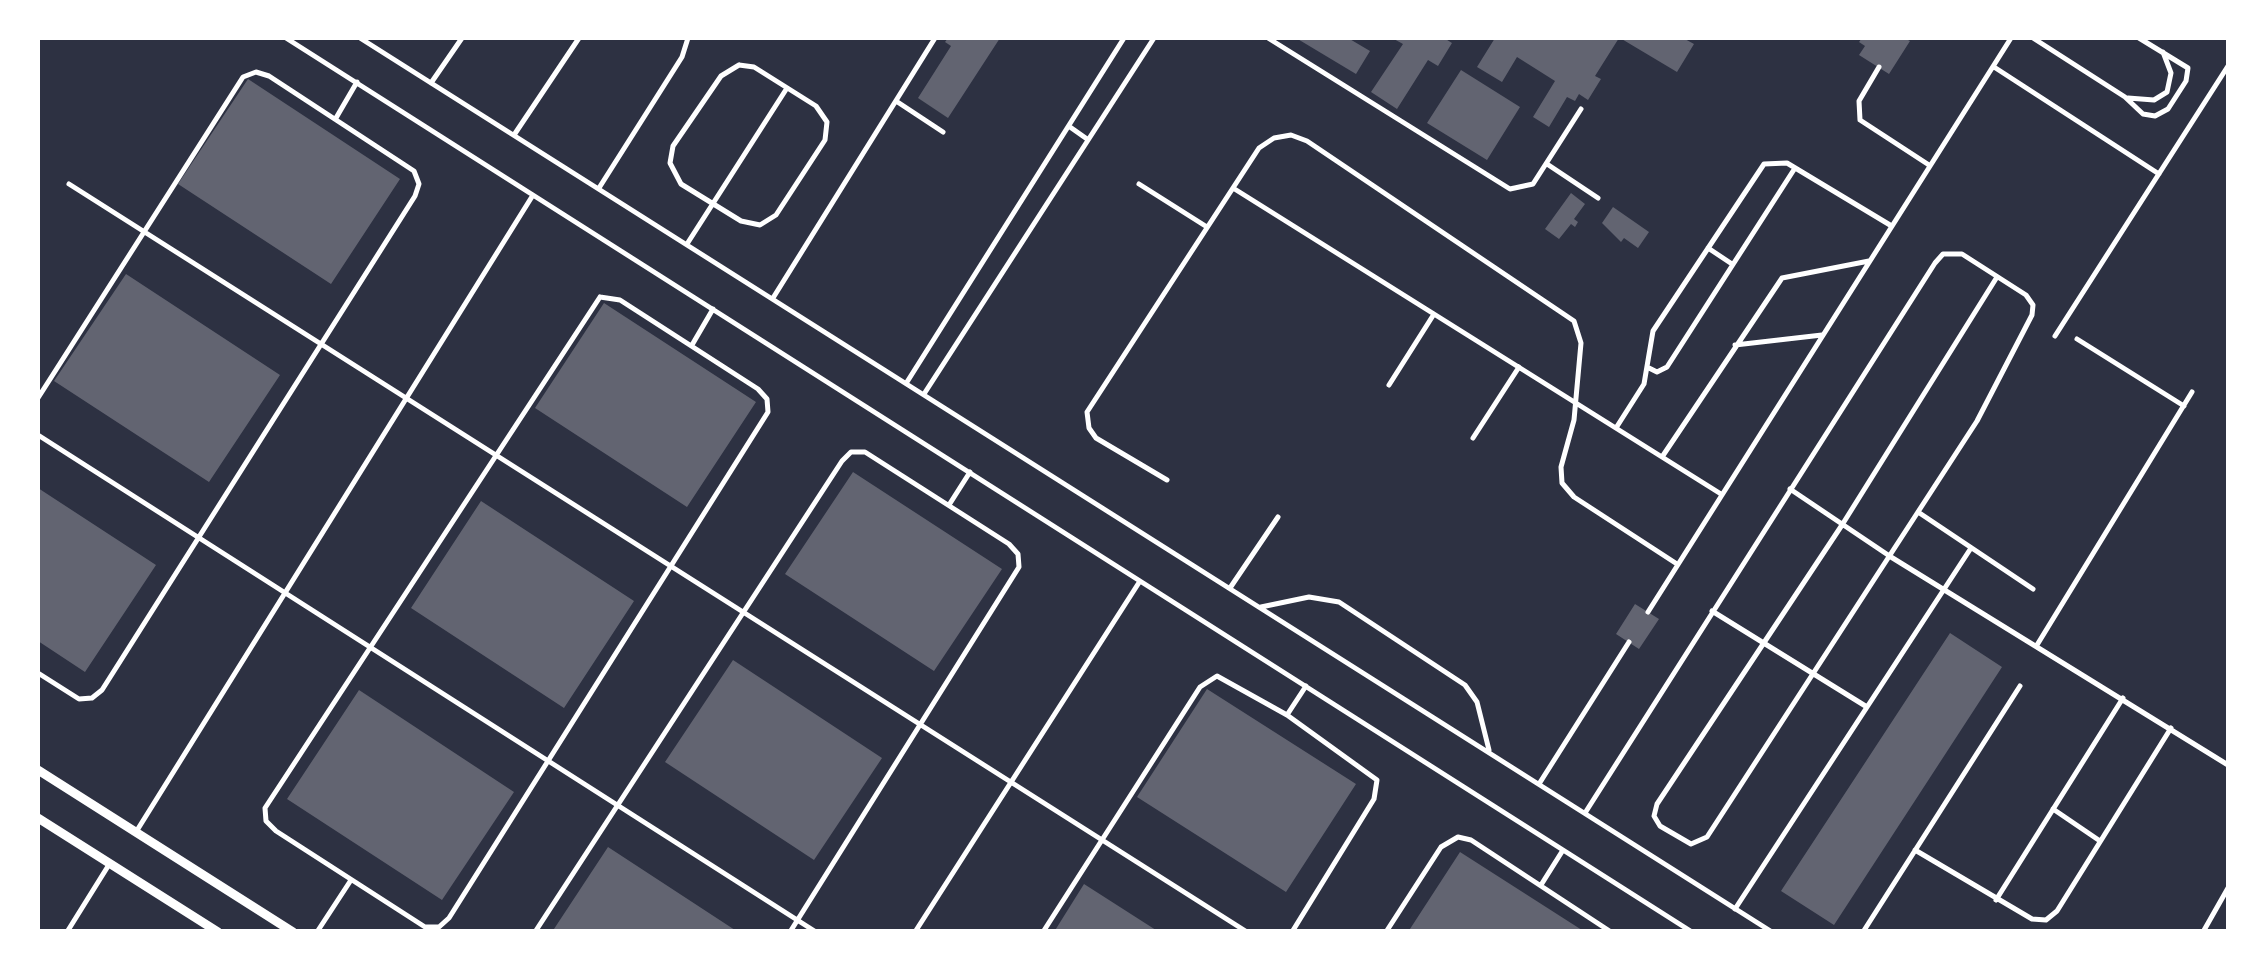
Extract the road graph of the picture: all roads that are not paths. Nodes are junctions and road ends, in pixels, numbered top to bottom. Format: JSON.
{"nodes":[{"id":1,"x":286,"y":38,"type":"edge"},
{"id":2,"x":360,"y":38,"type":"edge"},
{"id":3,"x":462,"y":38,"type":"edge"},
{"id":4,"x":579,"y":38,"type":"edge"},
{"id":5,"x":688,"y":38,"type":"edge"},
{"id":6,"x":935,"y":38,"type":"edge"},
{"id":7,"x":1124,"y":38,"type":"edge"},
{"id":8,"x":1154,"y":38,"type":"edge"},
{"id":9,"x":1268,"y":38,"type":"edge"},
{"id":10,"x":2012,"y":38,"type":"edge"},
{"id":11,"x":2033,"y":38,"type":"edge"},
{"id":12,"x":2139,"y":38,"type":"edge"},
{"id":13,"x":371,"y":41,"type":"edge"},
{"id":14,"x":2163,"y":52,"type":"junction"},
{"id":15,"x":2228,"y":66,"type":"edge"},
{"id":16,"x":1878,"y":67,"type":"dead end"},
{"id":17,"x":1993,"y":67,"type":"junction"},
{"id":18,"x":357,"y":82,"type":"junction"},
{"id":19,"x":431,"y":82,"type":"junction"},
{"id":20,"x":787,"y":88,"type":"junction"},
{"id":21,"x":2125,"y":98,"type":"junction"},
{"id":22,"x":896,"y":101,"type":"junction"},
{"id":23,"x":1582,"y":109,"type":"dead end"},
{"id":24,"x":336,"y":119,"type":"junction"},
{"id":25,"x":1070,"y":127,"type":"junction"},
{"id":26,"x":943,"y":132,"type":"dead end"},
{"id":27,"x":514,"y":135,"type":"junction"},
{"id":28,"x":1087,"y":139,"type":"junction"},
{"id":29,"x":1547,"y":164,"type":"junction"},
{"id":30,"x":1930,"y":166,"type":"junction"},
{"id":31,"x":1795,"y":168,"type":"junction"},
{"id":32,"x":2160,"y":174,"type":"junction"},
{"id":33,"x":69,"y":184,"type":"dead end"},
{"id":34,"x":1139,"y":184,"type":"dead end"},
{"id":35,"x":599,"y":188,"type":"junction"},
{"id":36,"x":1233,"y":188,"type":"junction"},
{"id":37,"x":533,"y":196,"type":"junction"},
{"id":38,"x":1598,"y":198,"type":"dead end"},
{"id":39,"x":712,"y":204,"type":"junction"},
{"id":40,"x":1891,"y":226,"type":"junction"},
{"id":41,"x":1207,"y":227,"type":"junction"},
{"id":42,"x":144,"y":231,"type":"junction"},
{"id":43,"x":686,"y":244,"type":"junction"},
{"id":44,"x":1708,"y":248,"type":"junction"},
{"id":45,"x":1869,"y":261,"type":"junction"},
{"id":46,"x":1732,"y":264,"type":"junction"},
{"id":47,"x":1997,"y":276,"type":"junction"},
{"id":48,"x":772,"y":298,"type":"junction"},
{"id":49,"x":713,"y":309,"type":"junction"},
{"id":50,"x":1434,"y":314,"type":"junction"},
{"id":51,"x":1822,"y":334,"type":"junction"},
{"id":52,"x":2056,"y":336,"type":"dead end"},
{"id":53,"x":2077,"y":339,"type":"dead end"},
{"id":54,"x":322,"y":344,"type":"junction"},
{"id":55,"x":1734,"y":345,"type":"junction"},
{"id":56,"x":691,"y":346,"type":"junction"},
{"id":57,"x":1520,"y":366,"type":"junction"},
{"id":58,"x":1646,"y":367,"type":"junction"},
{"id":59,"x":906,"y":382,"type":"junction"},
{"id":60,"x":1389,"y":385,"type":"dead end"},
{"id":61,"x":2192,"y":392,"type":"dead end"},
{"id":62,"x":924,"y":394,"type":"junction"},
{"id":63,"x":38,"y":398,"type":"edge"},
{"id":64,"x":406,"y":398,"type":"junction"},
{"id":65,"x":1576,"y":402,"type":"junction"},
{"id":66,"x":2184,"y":406,"type":"junction"},
{"id":67,"x":1616,"y":428,"type":"junction"},
{"id":68,"x":38,"y":434,"type":"edge"},
{"id":69,"x":1473,"y":438,"type":"dead end"},
{"id":70,"x":494,"y":454,"type":"junction"},
{"id":71,"x":1662,"y":457,"type":"junction"},
{"id":72,"x":970,"y":472,"type":"junction"},
{"id":73,"x":1167,"y":480,"type":"dead end"},
{"id":74,"x":1790,"y":489,"type":"junction"},
{"id":75,"x":1721,"y":494,"type":"junction"},
{"id":76,"x":949,"y":505,"type":"junction"},
{"id":77,"x":1918,"y":512,"type":"junction"},
{"id":78,"x":1278,"y":517,"type":"dead end"},
{"id":79,"x":1842,"y":524,"type":"junction"},
{"id":80,"x":199,"y":538,"type":"junction"},
{"id":81,"x":1971,"y":548,"type":"junction"},
{"id":82,"x":1890,"y":556,"type":"junction"},
{"id":83,"x":1678,"y":564,"type":"junction"},
{"id":84,"x":671,"y":566,"type":"junction"},
{"id":85,"x":1140,"y":581,"type":"junction"},
{"id":86,"x":1230,"y":588,"type":"junction"},
{"id":87,"x":2033,"y":589,"type":"dead end"},
{"id":88,"x":1943,"y":590,"type":"junction"},
{"id":89,"x":284,"y":592,"type":"junction"},
{"id":90,"x":1261,"y":607,"type":"junction"},
{"id":91,"x":1712,"y":611,"type":"junction"},
{"id":92,"x":743,"y":612,"type":"junction"},
{"id":93,"x":1648,"y":612,"type":"dead end"},
{"id":94,"x":1629,"y":642,"type":"dead end"},
{"id":95,"x":1764,"y":643,"type":"junction"},
{"id":96,"x":2037,"y":645,"type":"junction"},
{"id":97,"x":369,"y":646,"type":"junction"},
{"id":98,"x":38,"y":673,"type":"edge"},
{"id":99,"x":1814,"y":674,"type":"junction"},
{"id":100,"x":1306,"y":686,"type":"junction"},
{"id":101,"x":2020,"y":686,"type":"dead end"},
{"id":102,"x":2124,"y":698,"type":"junction"},
{"id":103,"x":1866,"y":707,"type":"junction"},
{"id":104,"x":1287,"y":715,"type":"junction"},
{"id":105,"x":920,"y":724,"type":"junction"},
{"id":106,"x":2171,"y":728,"type":"junction"},
{"id":107,"x":1489,"y":750,"type":"junction"},
{"id":108,"x":548,"y":760,"type":"junction"},
{"id":109,"x":2228,"y":766,"type":"edge"},
{"id":110,"x":38,"y":770,"type":"edge"},
{"id":111,"x":1010,"y":781,"type":"junction"},
{"id":112,"x":1539,"y":784,"type":"junction"},
{"id":113,"x":618,"y":805,"type":"junction"},
{"id":114,"x":2053,"y":809,"type":"junction"},
{"id":115,"x":1585,"y":813,"type":"junction"},
{"id":116,"x":38,"y":818,"type":"edge"},
{"id":117,"x":136,"y":832,"type":"junction"},
{"id":118,"x":1102,"y":840,"type":"junction"},
{"id":119,"x":2100,"y":841,"type":"junction"},
{"id":120,"x":1563,"y":850,"type":"junction"},
{"id":121,"x":1914,"y":850,"type":"junction"},
{"id":122,"x":110,"y":863,"type":"junction"},
{"id":123,"x":351,"y":880,"type":"junction"},
{"id":124,"x":1540,"y":886,"type":"junction"},
{"id":125,"x":2228,"y":888,"type":"edge"},
{"id":126,"x":1996,"y":900,"type":"junction"},
{"id":127,"x":1735,"y":908,"type":"junction"},
{"id":128,"x":797,"y":920,"type":"junction"},
{"id":129,"x":67,"y":932,"type":"edge"},
{"id":130,"x":218,"y":932,"type":"edge"},
{"id":131,"x":293,"y":932,"type":"edge"},
{"id":132,"x":317,"y":932,"type":"edge"},
{"id":133,"x":535,"y":932,"type":"edge"},
{"id":134,"x":790,"y":932,"type":"edge"},
{"id":135,"x":816,"y":932,"type":"edge"},
{"id":136,"x":915,"y":932,"type":"edge"},
{"id":137,"x":1043,"y":932,"type":"edge"},
{"id":138,"x":1247,"y":932,"type":"edge"},
{"id":139,"x":1292,"y":932,"type":"edge"},
{"id":140,"x":1386,"y":932,"type":"edge"},
{"id":141,"x":1611,"y":932,"type":"edge"},
{"id":142,"x":1692,"y":932,"type":"edge"},
{"id":143,"x":1772,"y":932,"type":"edge"},
{"id":144,"x":1863,"y":932,"type":"edge"},
{"id":145,"x":2203,"y":932,"type":"edge"}],
"edges":[{"from":1,"to":18,"type":"lane"},
{"from":2,"to":13,"type":"lane"},
{"from":3,"to":19,"type":"lane"},
{"from":4,"to":27,"type":"lane"},
{"from":5,"to":35,"type":"lane"},
{"from":6,"to":22,"type":"lane"},
{"from":7,"to":25,"type":"lane"},
{"from":8,"to":28,"type":"lane"},
{"from":9,"to":29,"type":"lane"},
{"from":10,"to":17,"type":"lane"},
{"from":11,"to":21,"type":"lane"},
{"from":12,"to":14,"type":"lane"},
{"from":13,"to":19,"type":"lane"},
{"from":14,"to":21,"type":"lane"},
{"from":14,"to":21,"type":"lane"},
{"from":15,"to":32,"type":"lane"},
{"from":16,"to":30,"type":"lane"},
{"from":17,"to":30,"type":"lane"},
{"from":17,"to":32,"type":"lane"},
{"from":18,"to":24,"type":"lane"},
{"from":18,"to":37,"type":"lane"},
{"from":19,"to":27,"type":"lane"},
{"from":20,"to":39,"type":"lane"},
{"from":20,"to":39,"type":"lane"},
{"from":20,"to":39,"type":"lane"},
{"from":22,"to":26,"type":"lane"},
{"from":22,"to":48,"type":"lane"},
{"from":23,"to":29,"type":"lane"},
{"from":24,"to":42,"type":"lane"},
{"from":24,"to":54,"type":"lane"},
{"from":25,"to":28,"type":"lane"},
{"from":25,"to":59,"type":"lane"},
{"from":27,"to":35,"type":"lane"},
{"from":28,"to":62,"type":"lane"},
{"from":29,"to":38,"type":"lane"},
{"from":30,"to":40,"type":"lane"},
{"from":31,"to":40,"type":"lane"},
{"from":31,"to":44,"type":"lane"},
{"from":31,"to":46,"type":"lane"},
{"from":32,"to":52,"type":"lane"},
{"from":33,"to":42,"type":"lane"},
{"from":34,"to":41,"type":"lane"},
{"from":35,"to":43,"type":"lane"},
{"from":36,"to":41,"type":"lane"},
{"from":36,"to":50,"type":"lane"},
{"from":36,"to":65,"type":"lane"},
{"from":37,"to":49,"type":"lane"},
{"from":37,"to":64,"type":"lane"},
{"from":39,"to":43,"type":"lane"},
{"from":40,"to":45,"type":"lane"},
{"from":41,"to":73,"type":"lane"},
{"from":42,"to":54,"type":"lane"},
{"from":42,"to":63,"type":"lane"},
{"from":43,"to":48,"type":"lane"},
{"from":44,"to":46,"type":"lane"},
{"from":44,"to":58,"type":"lane"},
{"from":45,"to":51,"type":"lane"},
{"from":45,"to":55,"type":"lane"},
{"from":46,"to":58,"type":"lane"},
{"from":47,"to":74,"type":"lane"},
{"from":47,"to":77,"type":"lane"},
{"from":47,"to":79,"type":"lane"},
{"from":48,"to":59,"type":"lane"},
{"from":49,"to":56,"type":"lane"},
{"from":49,"to":72,"type":"lane"},
{"from":50,"to":57,"type":"lane"},
{"from":50,"to":60,"type":"lane"},
{"from":51,"to":55,"type":"lane"},
{"from":51,"to":75,"type":"lane"},
{"from":53,"to":66,"type":"lane"},
{"from":54,"to":64,"type":"lane"},
{"from":54,"to":80,"type":"lane"},
{"from":55,"to":71,"type":"lane"},
{"from":56,"to":70,"type":"lane"},
{"from":56,"to":84,"type":"lane"},
{"from":57,"to":65,"type":"lane"},
{"from":57,"to":69,"type":"lane"},
{"from":58,"to":67,"type":"lane"},
{"from":59,"to":62,"type":"lane"},
{"from":61,"to":66,"type":"lane"},
{"from":62,"to":86,"type":"lane"},
{"from":64,"to":70,"type":"lane"},
{"from":64,"to":89,"type":"lane"},
{"from":65,"to":67,"type":"lane"},
{"from":65,"to":83,"type":"lane"},
{"from":66,"to":96,"type":"lane"},
{"from":67,"to":71,"type":"lane"},
{"from":68,"to":80,"type":"lane"},
{"from":70,"to":84,"type":"lane"},
{"from":70,"to":97,"type":"lane"},
{"from":71,"to":75,"type":"lane"},
{"from":72,"to":76,"type":"lane"},
{"from":72,"to":85,"type":"lane"},
{"from":74,"to":79,"type":"lane"},
{"from":74,"to":91,"type":"lane"},
{"from":75,"to":83,"type":"lane"},
{"from":76,"to":92,"type":"lane"},
{"from":76,"to":105,"type":"lane"},
{"from":77,"to":81,"type":"lane"},
{"from":77,"to":82,"type":"lane"},
{"from":78,"to":86,"type":"lane"},
{"from":79,"to":82,"type":"lane"},
{"from":79,"to":95,"type":"lane"},
{"from":80,"to":89,"type":"lane"},
{"from":80,"to":98,"type":"lane"},
{"from":81,"to":87,"type":"lane"},
{"from":81,"to":88,"type":"lane"},
{"from":82,"to":88,"type":"lane"},
{"from":82,"to":99,"type":"lane"},
{"from":83,"to":93,"type":"lane"},
{"from":84,"to":92,"type":"lane"},
{"from":84,"to":108,"type":"lane"},
{"from":85,"to":100,"type":"lane"},
{"from":85,"to":111,"type":"lane"},
{"from":86,"to":90,"type":"lane"},
{"from":88,"to":96,"type":"lane"},
{"from":88,"to":103,"type":"lane"},
{"from":89,"to":97,"type":"lane"},
{"from":89,"to":117,"type":"lane"},
{"from":90,"to":107,"type":"lane"},
{"from":90,"to":107,"type":"lane"},
{"from":91,"to":95,"type":"lane"},
{"from":91,"to":115,"type":"lane"},
{"from":92,"to":105,"type":"lane"},
{"from":92,"to":113,"type":"lane"},
{"from":94,"to":112,"type":"lane"},
{"from":95,"to":99,"type":"lane"},
{"from":95,"to":99,"type":"lane"},
{"from":96,"to":102,"type":"lane"},
{"from":97,"to":108,"type":"lane"},
{"from":97,"to":123,"type":"lane"},
{"from":99,"to":103,"type":"lane"},
{"from":100,"to":104,"type":"lane"},
{"from":100,"to":120,"type":"lane"},
{"from":101,"to":121,"type":"lane"},
{"from":102,"to":106,"type":"lane"},
{"from":102,"to":114,"type":"lane"},
{"from":103,"to":127,"type":"lane"},
{"from":104,"to":118,"type":"lane"},
{"from":104,"to":139,"type":"lane"},
{"from":105,"to":111,"type":"lane"},
{"from":105,"to":128,"type":"lane"},
{"from":106,"to":109,"type":"lane"},
{"from":106,"to":119,"type":"lane"},
{"from":107,"to":112,"type":"lane"},
{"from":108,"to":113,"type":"lane"},
{"from":108,"to":123,"type":"lane"},
{"from":110,"to":117,"type":"street"},
{"from":111,"to":118,"type":"lane"},
{"from":111,"to":136,"type":"lane"},
{"from":112,"to":115,"type":"lane"},
{"from":113,"to":128,"type":"lane"},
{"from":113,"to":133,"type":"lane"},
{"from":114,"to":119,"type":"lane"},
{"from":114,"to":126,"type":"lane"},
{"from":115,"to":127,"type":"lane"},
{"from":116,"to":122,"type":"street"},
{"from":117,"to":131,"type":"street"},
{"from":118,"to":137,"type":"lane"},
{"from":118,"to":138,"type":"lane"},
{"from":119,"to":126,"type":"lane"},
{"from":120,"to":124,"type":"lane"},
{"from":120,"to":142,"type":"lane"},
{"from":121,"to":126,"type":"lane"},
{"from":121,"to":144,"type":"lane"},
{"from":122,"to":129,"type":"lane"},
{"from":122,"to":130,"type":"street"},
{"from":123,"to":132,"type":"lane"},
{"from":124,"to":140,"type":"lane"},
{"from":124,"to":141,"type":"lane"},
{"from":125,"to":145,"type":"lane"},
{"from":127,"to":143,"type":"lane"},
{"from":128,"to":134,"type":"lane"},
{"from":128,"to":135,"type":"lane"}]}
